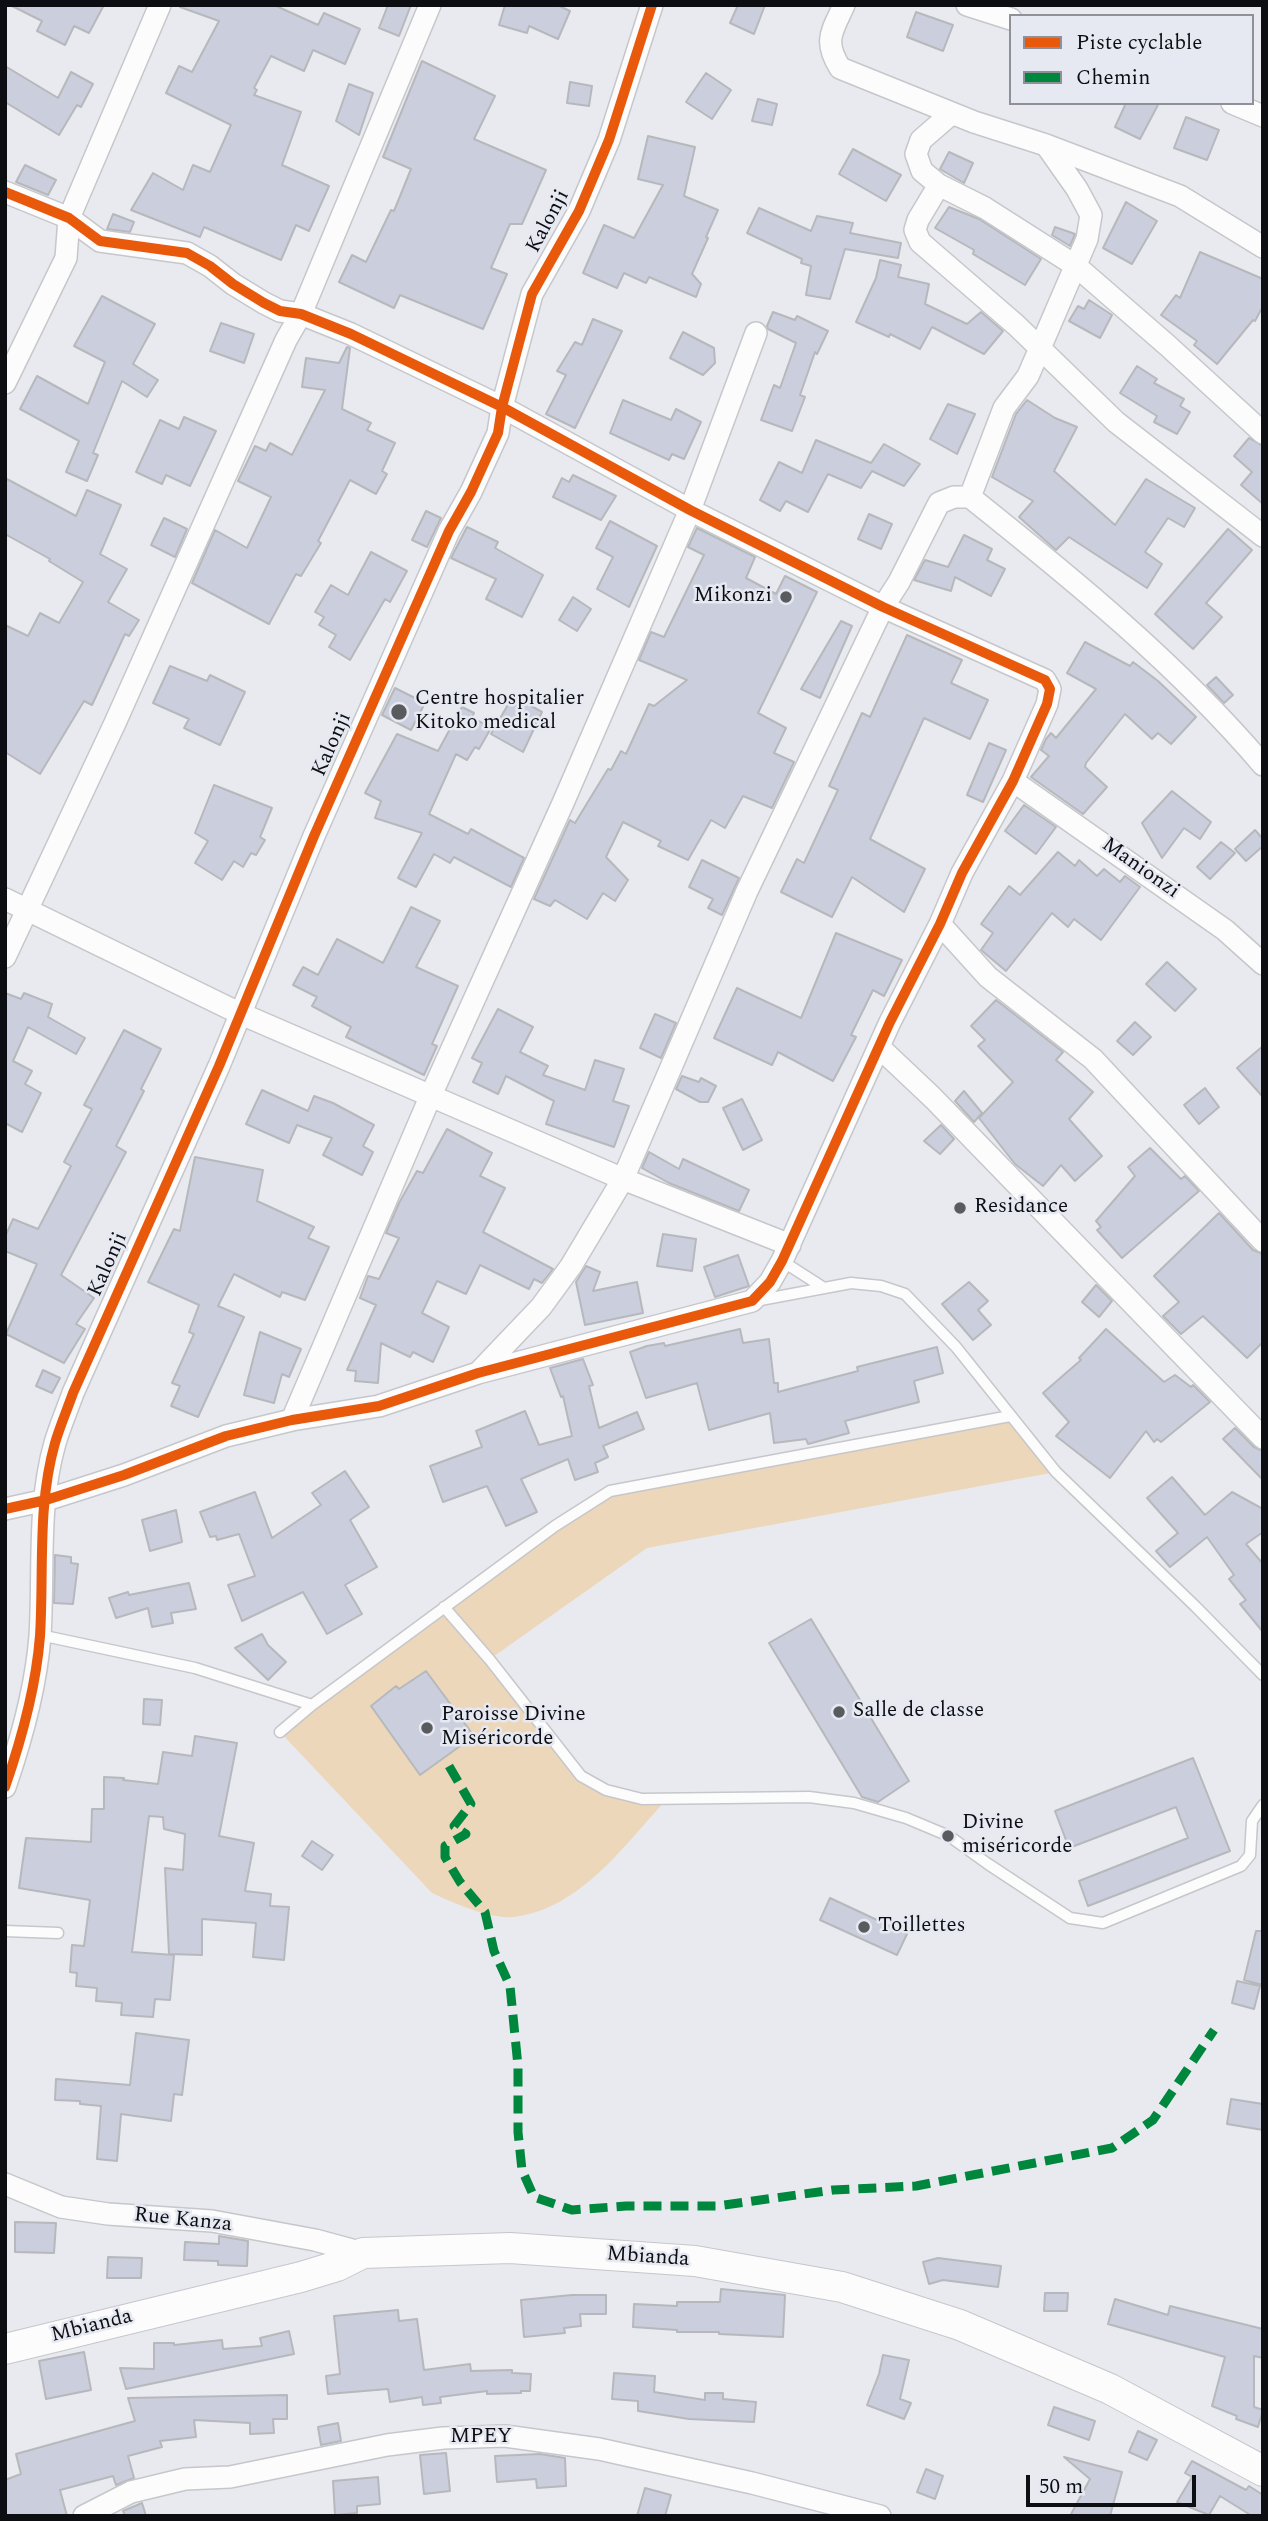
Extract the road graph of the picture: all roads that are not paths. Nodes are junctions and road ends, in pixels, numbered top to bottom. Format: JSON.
{"nodes":[{"id":1,"x":160,"y":5,"type":"edge"},
{"id":2,"x":430,"y":5,"type":"edge"},
{"id":3,"x":652,"y":5,"type":"edge"},
{"id":4,"x":844,"y":5,"type":"edge"},
{"id":5,"x":967,"y":5,"type":"edge"},
{"id":6,"x":1009,"y":18,"type":"edge"},
{"id":7,"x":1237,"y":105,"type":"edge"},
{"id":8,"x":951,"y":114,"type":"junction"},
{"id":9,"x":1263,"y":116,"type":"edge"},
{"id":10,"x":1046,"y":145,"type":"junction"},
{"id":11,"x":939,"y":185,"type":"junction"},
{"id":12,"x":5,"y":192,"type":"edge"},
{"id":13,"x":69,"y":218,"type":"junction"},
{"id":14,"x":1263,"y":247,"type":"edge"},
{"id":15,"x":1076,"y":266,"type":"junction"},
{"id":16,"x":301,"y":313,"type":"junction"},
{"id":17,"x":756,"y":333,"type":"dead end"},
{"id":18,"x":1040,"y":349,"type":"junction"},
{"id":19,"x":5,"y":383,"type":"edge"},
{"id":20,"x":502,"y":407,"type":"junction"},
{"id":21,"x":1263,"y":433,"type":"edge"},
{"id":22,"x":970,"y":497,"type":"junction"},
{"id":23,"x":690,"y":510,"type":"junction"},
{"id":24,"x":1263,"y":536,"type":"edge"},
{"id":25,"x":883,"y":607,"type":"junction"},
{"id":26,"x":1263,"y":765,"type":"edge"},
{"id":27,"x":1013,"y":781,"type":"junction"},
{"id":28,"x":5,"y":899,"type":"edge"},
{"id":29,"x":29,"y":909,"type":"junction"},
{"id":30,"x":940,"y":924,"type":"junction"},
{"id":31,"x":5,"y":957,"type":"edge"},
{"id":32,"x":1263,"y":964,"type":"edge"},
{"id":33,"x":239,"y":1013,"type":"junction"},
{"id":34,"x":880,"y":1047,"type":"junction"},
{"id":35,"x":431,"y":1095,"type":"junction"},
{"id":36,"x":623,"y":1179,"type":"junction"},
{"id":37,"x":1263,"y":1241,"type":"edge"},
{"id":38,"x":786,"y":1253,"type":"junction"},
{"id":39,"x":824,"y":1288,"type":"junction"},
{"id":40,"x":752,"y":1301,"type":"junction"},
{"id":41,"x":478,"y":1373,"type":"junction"},
{"id":42,"x":1010,"y":1416,"type":"junction"},
{"id":43,"x":292,"y":1420,"type":"junction"},
{"id":44,"x":1263,"y":1438,"type":"edge"},
{"id":45,"x":46,"y":1500,"type":"junction"},
{"id":46,"x":5,"y":1509,"type":"edge"},
{"id":47,"x":444,"y":1608,"type":"junction"},
{"id":48,"x":40,"y":1635,"type":"junction"},
{"id":49,"x":1263,"y":1675,"type":"edge"},
{"id":50,"x":312,"y":1705,"type":"junction"},
{"id":51,"x":279,"y":1732,"type":"dead end"},
{"id":52,"x":5,"y":1787,"type":"edge"},
{"id":53,"x":1263,"y":1805,"type":"edge"},
{"id":54,"x":5,"y":1931,"type":"edge"},
{"id":55,"x":58,"y":1933,"type":"dead end"},
{"id":56,"x":5,"y":2184,"type":"edge"},
{"id":57,"x":363,"y":2253,"type":"junction"},
{"id":58,"x":5,"y":2349,"type":"edge"},
{"id":59,"x":1263,"y":2472,"type":"edge"},
{"id":60,"x":84,"y":2516,"type":"edge"},
{"id":61,"x":880,"y":2516,"type":"edge"}],
"edges":[{"from":1,"to":13,"type":"street"},
{"from":2,"to":16,"type":"street"},
{"from":3,"to":20,"type":"street","name":"Kalonji"},
{"from":4,"to":8,"type":"street"},
{"from":5,"to":6,"type":"street"},
{"from":7,"to":9,"type":"street"},
{"from":8,"to":10,"type":"street"},
{"from":8,"to":11,"type":"street"},
{"from":10,"to":14,"type":"street"},
{"from":10,"to":15,"type":"street"},
{"from":11,"to":15,"type":"street"},
{"from":11,"to":18,"type":"street"},
{"from":12,"to":13,"type":"street"},
{"from":13,"to":16,"type":"street"},
{"from":13,"to":19,"type":"street"},
{"from":15,"to":18,"type":"street"},
{"from":15,"to":21,"type":"street"},
{"from":16,"to":20,"type":"street"},
{"from":16,"to":29,"type":"street"},
{"from":17,"to":23,"type":"street"},
{"from":18,"to":22,"type":"street"},
{"from":18,"to":24,"type":"street"},
{"from":20,"to":23,"type":"street"},
{"from":20,"to":33,"type":"street","name":"Kalonji"},
{"from":22,"to":25,"type":"street"},
{"from":22,"to":26,"type":"street"},
{"from":23,"to":25,"type":"street"},
{"from":23,"to":35,"type":"street"},
{"from":25,"to":27,"type":"street"},
{"from":25,"to":36,"type":"street"},
{"from":27,"to":30,"type":"street"},
{"from":27,"to":32,"type":"street","name":"Manionzi"},
{"from":28,"to":29,"type":"street"},
{"from":29,"to":31,"type":"street"},
{"from":29,"to":33,"type":"street"},
{"from":30,"to":34,"type":"street"},
{"from":30,"to":37,"type":"street"},
{"from":33,"to":35,"type":"street"},
{"from":33,"to":45,"type":"street","name":"Kalonji"},
{"from":34,"to":38,"type":"street"},
{"from":34,"to":44,"type":"street"},
{"from":35,"to":36,"type":"street"},
{"from":35,"to":43,"type":"street"},
{"from":36,"to":38,"type":"street"},
{"from":36,"to":41,"type":"street"},
{"from":38,"to":39,"type":"lane"},
{"from":38,"to":40,"type":"street"},
{"from":39,"to":40,"type":"lane"},
{"from":39,"to":42,"type":"lane"},
{"from":40,"to":41,"type":"street"},
{"from":41,"to":43,"type":"street"},
{"from":42,"to":47,"type":"lane"},
{"from":42,"to":49,"type":"lane"},
{"from":43,"to":45,"type":"street"},
{"from":45,"to":46,"type":"street"},
{"from":45,"to":48,"type":"street","name":"Kalonji"},
{"from":47,"to":50,"type":"lane"},
{"from":47,"to":53,"type":"lane"},
{"from":48,"to":50,"type":"lane"},
{"from":48,"to":52,"type":"street","name":"Kalonji"},
{"from":50,"to":51,"type":"lane"},
{"from":54,"to":55,"type":"lane"},
{"from":56,"to":57,"type":"street","name":"Rue Kanza"},
{"from":57,"to":58,"type":"street","name":"Mbianda"},
{"from":57,"to":59,"type":"street","name":"Mbianda"},
{"from":60,"to":61,"type":"street","name":"MPEY"}]}
